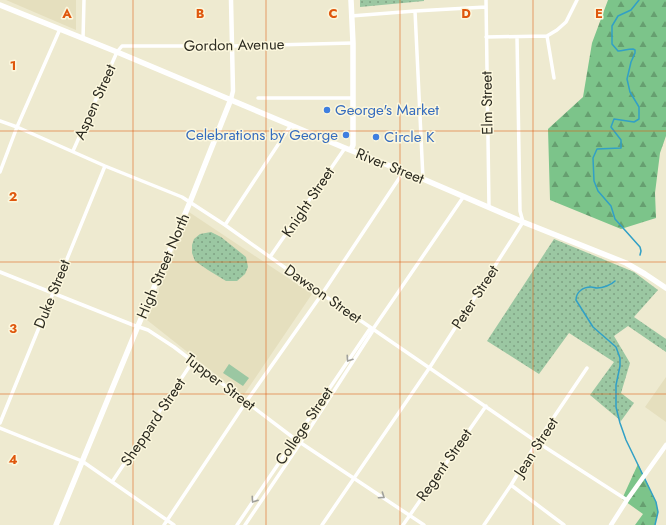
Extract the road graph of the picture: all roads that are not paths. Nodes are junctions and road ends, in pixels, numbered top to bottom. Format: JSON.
{"nodes":[{"id":1,"x":84,"y":0,"type":"edge"},
{"id":2,"x":231,"y":0,"type":"edge"},
{"id":3,"x":351,"y":0,"type":"edge"},
{"id":4,"x":486,"y":0,"type":"edge"},
{"id":5,"x":577,"y":0,"type":"edge"},
{"id":6,"x":0,"y":5,"type":"edge"},
{"id":7,"x":486,"y":7,"type":"junction"},
{"id":8,"x":415,"y":11,"type":"junction"},
{"id":9,"x":351,"y":16,"type":"junction"},
{"id":10,"x":60,"y":29,"type":"junction"},
{"id":11,"x":547,"y":36,"type":"junction"},
{"id":12,"x":486,"y":37,"type":"junction"},
{"id":13,"x":517,"y":37,"type":"junction"},
{"id":14,"x":83,"y":38,"type":"junction"},
{"id":15,"x":353,"y":43,"type":"junction"},
{"id":16,"x":233,"y":46,"type":"junction"},
{"id":17,"x":117,"y":52,"type":"junction"},
{"id":18,"x":554,"y":78,"type":"dead end"},
{"id":19,"x":258,"y":98,"type":"dead end"},
{"id":20,"x":354,"y":98,"type":"junction"},
{"id":21,"x":231,"y":100,"type":"junction"},
{"id":22,"x":0,"y":121,"type":"edge"},
{"id":23,"x":291,"y":125,"type":"junction"},
{"id":24,"x":17,"y":127,"type":"junction"},
{"id":25,"x":345,"y":148,"type":"junction"},
{"id":26,"x":351,"y":150,"type":"junction"},
{"id":27,"x":73,"y":152,"type":"junction"},
{"id":28,"x":105,"y":166,"type":"junction"},
{"id":29,"x":404,"y":171,"type":"junction"},
{"id":30,"x":0,"y":172,"type":"edge"},
{"id":31,"x":423,"y":179,"type":"junction"},
{"id":32,"x":464,"y":196,"type":"junction"},
{"id":33,"x":190,"y":202,"type":"junction"},
{"id":34,"x":489,"y":207,"type":"junction"},
{"id":35,"x":523,"y":222,"type":"junction"},
{"id":36,"x":225,"y":225,"type":"junction"},
{"id":37,"x":270,"y":257,"type":"junction"},
{"id":38,"x":0,"y":272,"type":"edge"},
{"id":39,"x":666,"y":288,"type":"edge"},
{"id":40,"x":52,"y":293,"type":"junction"},
{"id":41,"x":322,"y":294,"type":"junction"},
{"id":42,"x":138,"y":326,"type":"junction"},
{"id":43,"x":373,"y":328,"type":"junction"},
{"id":44,"x":193,"y":361,"type":"junction"},
{"id":45,"x":430,"y":367,"type":"junction"},
{"id":46,"x":587,"y":368,"type":"dead end"},
{"id":47,"x":246,"y":402,"type":"junction"},
{"id":48,"x":486,"y":406,"type":"junction"},
{"id":49,"x":0,"y":423,"type":"edge"},
{"id":50,"x":0,"y":428,"type":"edge"},
{"id":51,"x":296,"y":438,"type":"junction"},
{"id":52,"x":301,"y":442,"type":"junction"},
{"id":53,"x":538,"y":442,"type":"junction"},
{"id":54,"x":666,"y":445,"type":"edge"},
{"id":55,"x":82,"y":461,"type":"junction"},
{"id":56,"x":272,"y":474,"type":"junction"},
{"id":57,"x":276,"y":478,"type":"junction"},
{"id":58,"x":354,"y":478,"type":"junction"},
{"id":59,"x":112,"y":482,"type":"junction"},
{"id":60,"x":511,"y":485,"type":"junction"},
{"id":61,"x":627,"y":500,"type":"junction"},
{"id":62,"x":410,"y":515,"type":"junction"},
{"id":63,"x":167,"y":520,"type":"junction"},
{"id":64,"x":56,"y":525,"type":"edge"},
{"id":65,"x":164,"y":525,"type":"edge"},
{"id":66,"x":174,"y":525,"type":"edge"},
{"id":67,"x":237,"y":525,"type":"edge"},
{"id":68,"x":245,"y":525,"type":"edge"},
{"id":69,"x":322,"y":525,"type":"edge"},
{"id":70,"x":403,"y":525,"type":"edge"},
{"id":71,"x":424,"y":525,"type":"edge"},
{"id":72,"x":484,"y":525,"type":"edge"},
{"id":73,"x":564,"y":525,"type":"edge"},
{"id":74,"x":611,"y":525,"type":"edge"}],
"edges":[{"from":1,"to":14,"type":"street"},
{"from":2,"to":16,"type":"street","name":"High Street North"},
{"from":3,"to":9,"type":"main road"},
{"from":4,"to":7,"type":"street","name":"Elm Street"},
{"from":5,"to":11,"type":"street"},
{"from":6,"to":10,"type":"main road","name":"River Street"},
{"from":7,"to":8,"type":"street"},
{"from":7,"to":12,"type":"street","name":"Elm Street"},
{"from":8,"to":9,"type":"street"},
{"from":8,"to":31,"type":"street"},
{"from":9,"to":15,"type":"main road"},
{"from":10,"to":14,"type":"main road","name":"River Street"},
{"from":10,"to":24,"type":"street"},
{"from":11,"to":13,"type":"street"},
{"from":11,"to":18,"type":"street"},
{"from":12,"to":13,"type":"street"},
{"from":12,"to":34,"type":"street","name":"Elm Street"},
{"from":13,"to":35,"type":"street"},
{"from":14,"to":17,"type":"main road","name":"River Street"},
{"from":15,"to":16,"type":"street","name":"Gordon Avenue"},
{"from":15,"to":20,"type":"main road"},
{"from":16,"to":17,"type":"street","name":"Gordon Avenue"},
{"from":16,"to":21,"type":"street","name":"High Street North"},
{"from":17,"to":21,"type":"main road","name":"River Street"},
{"from":17,"to":27,"type":"street","name":"Aspen Street"},
{"from":19,"to":20,"type":"street"},
{"from":20,"to":26,"type":"main road"},
{"from":21,"to":23,"type":"main road","name":"River Street"},
{"from":21,"to":33,"type":"main road","name":"High Street North"},
{"from":22,"to":24,"type":"street","name":"Dawson Street"},
{"from":23,"to":25,"type":"main road","name":"River Street"},
{"from":23,"to":36,"type":"street"},
{"from":24,"to":27,"type":"street","name":"Dawson Street"},
{"from":24,"to":30,"type":"street"},
{"from":25,"to":26,"type":"main road","name":"River Street"},
{"from":25,"to":37,"type":"street","name":"Knight Street"},
{"from":26,"to":29,"type":"main road","name":"River Street"},
{"from":27,"to":28,"type":"street","name":"Dawson Street"},
{"from":28,"to":33,"type":"street","name":"Dawson Street"},
{"from":28,"to":40,"type":"street","name":"Duke Street"},
{"from":29,"to":31,"type":"main road","name":"River Street"},
{"from":29,"to":41,"type":"street"},
{"from":31,"to":32,"type":"main road","name":"River Street"},
{"from":32,"to":34,"type":"main road","name":"River Street"},
{"from":32,"to":43,"type":"street","name":"College Street"},
{"from":33,"to":36,"type":"street","name":"Dawson Street"},
{"from":33,"to":42,"type":"main road","name":"High Street North"},
{"from":34,"to":35,"type":"main road","name":"River Street"},
{"from":35,"to":39,"type":"main road","name":"River Street"},
{"from":35,"to":45,"type":"street","name":"Peter Street"},
{"from":36,"to":37,"type":"street","name":"Dawson Street"},
{"from":37,"to":41,"type":"street","name":"Dawson Street"},
{"from":38,"to":40,"type":"street","name":"Tupper Street"},
{"from":40,"to":42,"type":"street","name":"Tupper Street"},
{"from":40,"to":49,"type":"street","name":"Duke Street"},
{"from":41,"to":43,"type":"street","name":"Dawson Street"},
{"from":41,"to":47,"type":"street"},
{"from":42,"to":44,"type":"street","name":"Tupper Street"},
{"from":42,"to":55,"type":"main road","name":"High Street North"},
{"from":43,"to":45,"type":"street","name":"Dawson Street"},
{"from":43,"to":51,"type":"street","name":"College Street","one_way":true},
{"from":43,"to":52,"type":"street","name":"College Street"},
{"from":44,"to":47,"type":"street","name":"Tupper Street"},
{"from":44,"to":59,"type":"street","name":"Sheppard Street"},
{"from":45,"to":48,"type":"street","name":"Dawson Street"},
{"from":45,"to":58,"type":"street","name":"Peter Street"},
{"from":46,"to":53,"type":"street","name":"Jean Street"},
{"from":47,"to":51,"type":"street","name":"Tupper Street"},
{"from":47,"to":63,"type":"street"},
{"from":48,"to":53,"type":"street","name":"Dawson Street"},
{"from":48,"to":62,"type":"street","name":"Regent Street"},
{"from":50,"to":55,"type":"street"},
{"from":51,"to":52,"type":"street","name":"Tupper Street"},
{"from":51,"to":56,"type":"street","name":"College Street"},
{"from":52,"to":57,"type":"street","name":"College Street"},
{"from":52,"to":58,"type":"street","name":"Tupper Street"},
{"from":53,"to":60,"type":"street","name":"Jean Street"},
{"from":53,"to":61,"type":"street","name":"Dawson Street"},
{"from":54,"to":61,"type":"street"},
{"from":55,"to":59,"type":"street"},
{"from":55,"to":64,"type":"main road","name":"High Street North"},
{"from":56,"to":57,"type":"street"},
{"from":56,"to":67,"type":"street","name":"College Street","one_way":true},
{"from":57,"to":68,"type":"street","name":"College Street"},
{"from":58,"to":62,"type":"street","name":"Tupper Street","one_way":true},
{"from":58,"to":69,"type":"street","name":"Peter Street"},
{"from":59,"to":63,"type":"street"},
{"from":60,"to":72,"type":"street","name":"Jean Street"},
{"from":60,"to":73,"type":"street"},
{"from":61,"to":74,"type":"street"},
{"from":62,"to":70,"type":"street","name":"Regent Street"},
{"from":62,"to":71,"type":"street","name":"Tupper Street"},
{"from":63,"to":65,"type":"street"},
{"from":63,"to":66,"type":"street"}]}
